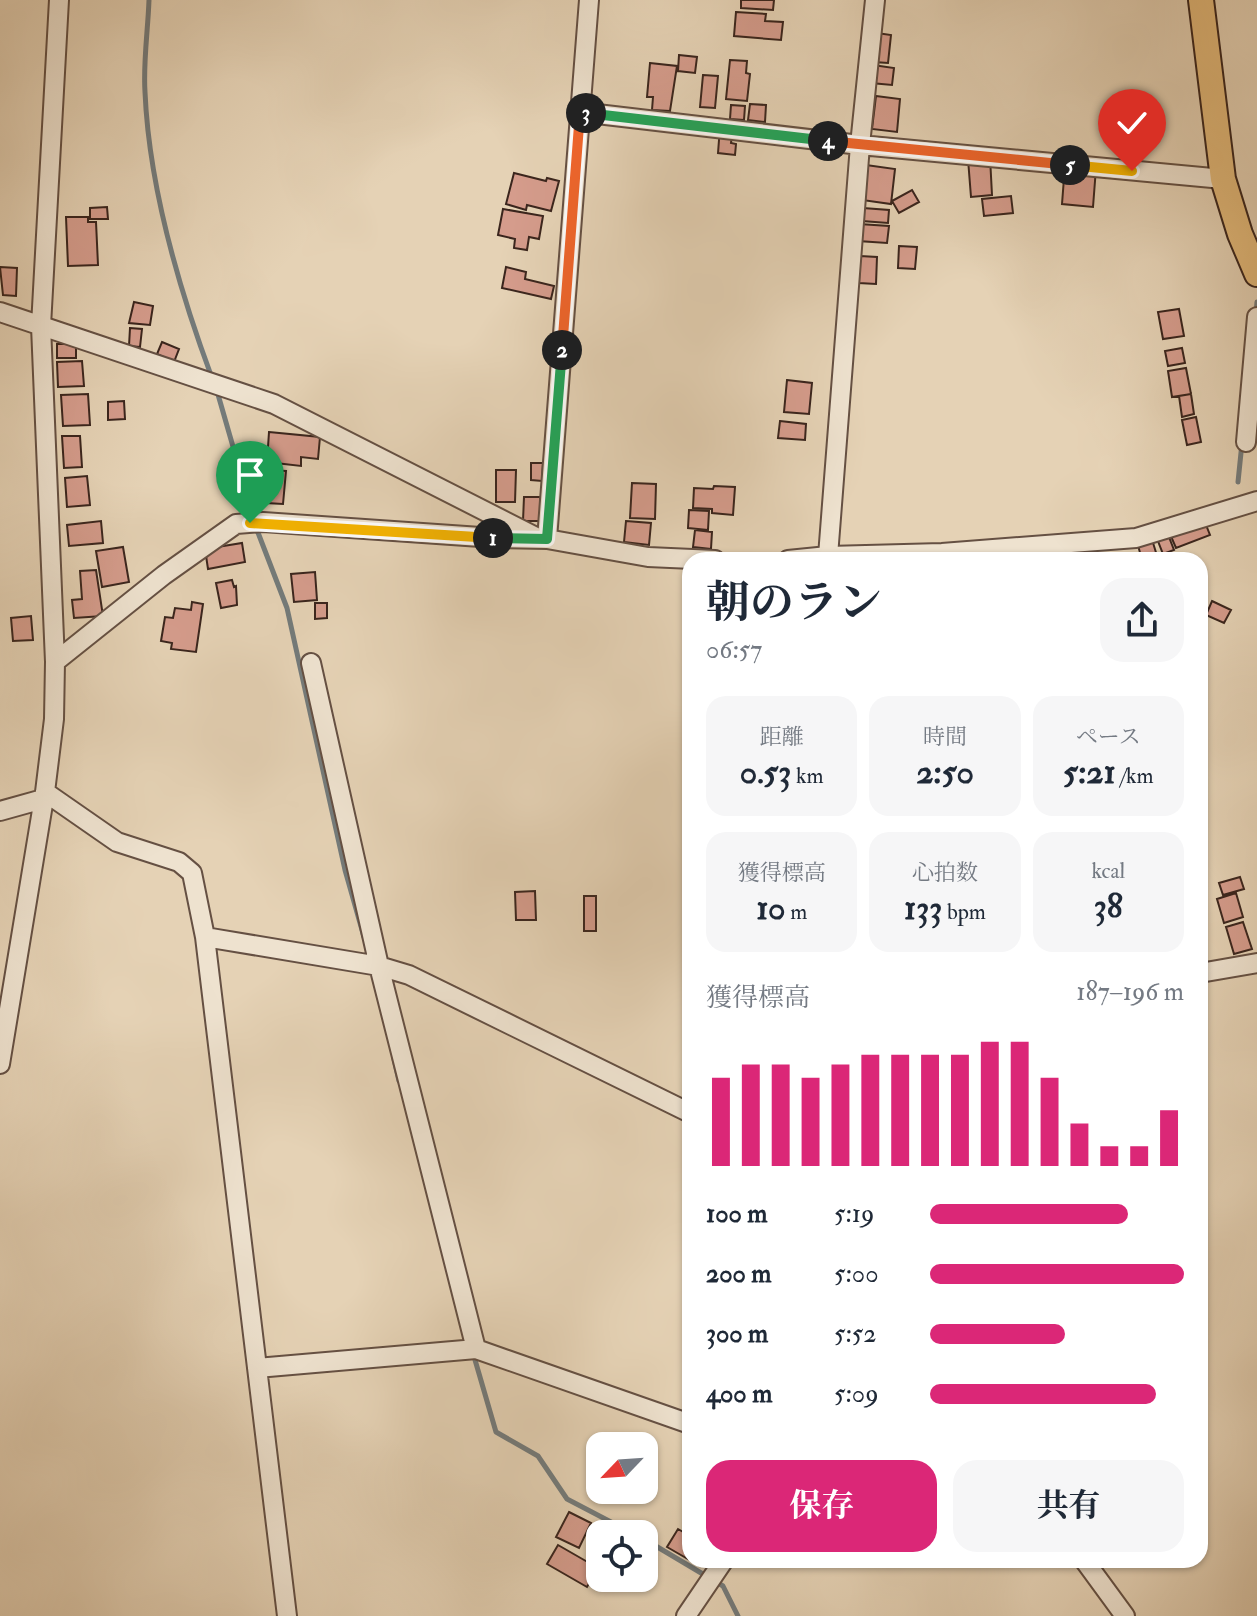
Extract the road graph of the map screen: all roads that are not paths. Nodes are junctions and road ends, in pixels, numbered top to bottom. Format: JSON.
{"nodes":[{"id":1,"x":59,"y":0,"type":"edge"},
{"id":2,"x":589,"y":0,"type":"edge"},
{"id":3,"x":875,"y":0,"type":"edge"},
{"id":4,"x":1201,"y":0,"type":"edge"},
{"id":5,"x":580,"y":112,"type":"junction"},
{"id":6,"x":860,"y":145,"type":"junction"},
{"id":7,"x":1223,"y":179,"type":"junction"},
{"id":8,"x":1257,"y":274,"type":"edge"},
{"id":9,"x":0,"y":312,"type":"edge"},
{"id":10,"x":1257,"y":317,"type":"edge"},
{"id":11,"x":41,"y":326,"type":"junction"},
{"id":12,"x":1246,"y":442,"type":"dead end"},
{"id":13,"x":1257,"y":501,"type":"edge"},
{"id":14,"x":543,"y":539,"type":"junction"},
{"id":15,"x":828,"y":552,"type":"edge"},
{"id":16,"x":993,"y":552,"type":"edge"},
{"id":17,"x":682,"y":559,"type":"edge"},
{"id":18,"x":55,"y":662,"type":"junction"},
{"id":19,"x":311,"y":663,"type":"dead end"},
{"id":20,"x":44,"y":796,"type":"junction"},
{"id":21,"x":1,"y":806,"type":"edge"},
{"id":22,"x":205,"y":937,"type":"junction"},
{"id":23,"x":1257,"y":963,"type":"edge"},
{"id":24,"x":379,"y":966,"type":"junction"},
{"id":25,"x":1208,"y":972,"type":"edge"},
{"id":26,"x":0,"y":1064,"type":"edge"},
{"id":27,"x":682,"y":1109,"type":"edge"},
{"id":28,"x":476,"y":1349,"type":"junction"},
{"id":29,"x":257,"y":1368,"type":"junction"},
{"id":30,"x":682,"y":1421,"type":"edge"},
{"id":31,"x":719,"y":1568,"type":"edge"},
{"id":32,"x":1090,"y":1568,"type":"edge"},
{"id":33,"x":287,"y":1616,"type":"edge"},
{"id":34,"x":686,"y":1616,"type":"edge"},
{"id":35,"x":1125,"y":1616,"type":"edge"}],
"edges":[{"from":1,"to":11,"type":"street"},
{"from":2,"to":5,"type":"street"},
{"from":3,"to":6,"type":"street"},
{"from":4,"to":7,"type":"main road"},
{"from":5,"to":6,"type":"street"},
{"from":5,"to":14,"type":"street"},
{"from":6,"to":7,"type":"street"},
{"from":6,"to":15,"type":"street"},
{"from":7,"to":8,"type":"main road"},
{"from":9,"to":11,"type":"street"},
{"from":10,"to":12,"type":"street"},
{"from":11,"to":14,"type":"street"},
{"from":11,"to":18,"type":"street"},
{"from":13,"to":16,"type":"street"},
{"from":14,"to":17,"type":"street"},
{"from":14,"to":18,"type":"street"},
{"from":18,"to":20,"type":"street"},
{"from":19,"to":24,"type":"street"},
{"from":20,"to":21,"type":"street"},
{"from":20,"to":22,"type":"street"},
{"from":20,"to":26,"type":"street"},
{"from":22,"to":24,"type":"street"},
{"from":22,"to":29,"type":"street"},
{"from":23,"to":25,"type":"street"},
{"from":24,"to":27,"type":"street"},
{"from":24,"to":28,"type":"street"},
{"from":28,"to":29,"type":"street"},
{"from":28,"to":30,"type":"street"},
{"from":29,"to":33,"type":"street"},
{"from":31,"to":34,"type":"street"},
{"from":32,"to":35,"type":"street"}]}
